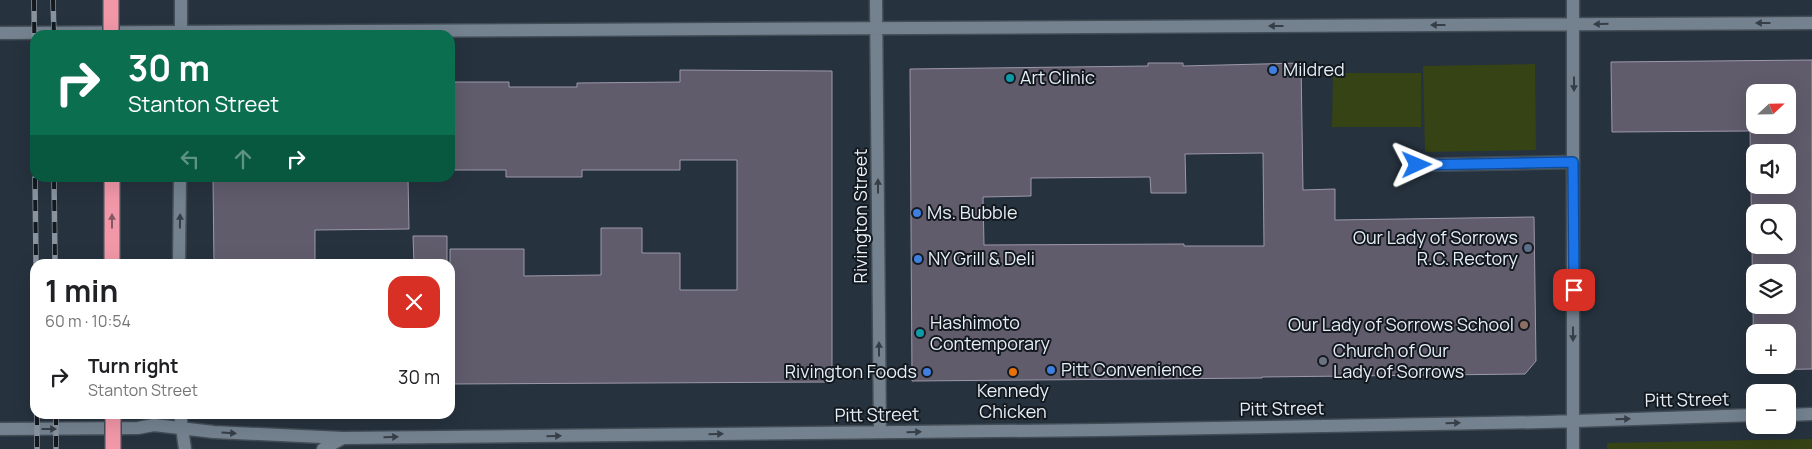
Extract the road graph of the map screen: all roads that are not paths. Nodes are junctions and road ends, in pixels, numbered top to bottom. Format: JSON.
{"nodes":[{"id":1,"x":111,"y":0,"type":"edge"},
{"id":2,"x":181,"y":0,"type":"edge"},
{"id":3,"x":876,"y":0,"type":"edge"},
{"id":4,"x":1574,"y":0,"type":"edge"},
{"id":5,"x":1812,"y":23,"type":"edge"},
{"id":6,"x":1573,"y":24,"type":"junction"},
{"id":7,"x":876,"y":28,"type":"junction"},
{"id":8,"x":111,"y":30,"type":"edge"},
{"id":9,"x":181,"y":30,"type":"edge"},
{"id":10,"x":455,"y":31,"type":"edge"},
{"id":11,"x":0,"y":33,"type":"edge"},
{"id":12,"x":30,"y":33,"type":"edge"},
{"id":13,"x":1573,"y":162,"type":"junction"},
{"id":14,"x":1417,"y":165,"type":"dead end"},
{"id":15,"x":112,"y":182,"type":"edge"},
{"id":16,"x":180,"y":182,"type":"edge"},
{"id":17,"x":112,"y":259,"type":"edge"},
{"id":18,"x":180,"y":259,"type":"edge"},
{"id":19,"x":1812,"y":414,"type":"edge"},
{"id":20,"x":1796,"y":415,"type":"edge"},
{"id":21,"x":1746,"y":416,"type":"edge"},
{"id":22,"x":113,"y":419,"type":"edge"},
{"id":23,"x":180,"y":419,"type":"edge"},
{"id":24,"x":1574,"y":420,"type":"junction"},
{"id":25,"x":181,"y":428,"type":"junction"},
{"id":26,"x":0,"y":429,"type":"edge"},
{"id":27,"x":880,"y":432,"type":"junction"},
{"id":28,"x":343,"y":438,"type":"junction"},
{"id":29,"x":113,"y":449,"type":"edge"},
{"id":30,"x":185,"y":449,"type":"edge"},
{"id":31,"x":323,"y":449,"type":"edge"},
{"id":32,"x":1574,"y":449,"type":"edge"}],
"edges":[{"from":1,"to":8,"type":"highway","bridge":true},
{"from":2,"to":9,"type":"street"},
{"from":3,"to":7,"type":"street","name":"Rivington Street"},
{"from":4,"to":6,"type":"street"},
{"from":5,"to":6,"type":"street","one_way":true},
{"from":6,"to":7,"type":"street","one_way":true},
{"from":6,"to":13,"type":"street","one_way":true},
{"from":7,"to":10,"type":"street"},
{"from":27,"to":7,"type":"street","name":"Rivington Street","one_way":true},
{"from":11,"to":12,"type":"street"},
{"from":13,"to":14,"type":"street"},
{"from":13,"to":24,"type":"street","one_way":true},
{"from":17,"to":15,"type":"highway","one_way":true},
{"from":18,"to":16,"type":"street","one_way":true},
{"from":19,"to":20,"type":"street"},
{"from":24,"to":21,"type":"street","name":"Pitt Street","one_way":true},
{"from":22,"to":29,"type":"highway","bridge":true},
{"from":23,"to":25,"type":"street"},
{"from":27,"to":24,"type":"street","name":"Pitt Street","one_way":true},
{"from":24,"to":32,"type":"street"},
{"from":26,"to":25,"type":"street","name":"Pitt Street","one_way":true},
{"from":25,"to":28,"type":"street","name":"Pitt Street","one_way":true},
{"from":25,"to":30,"type":"street"},
{"from":28,"to":27,"type":"street","name":"Pitt Street","one_way":true},
{"from":28,"to":31,"type":"street"}]}
